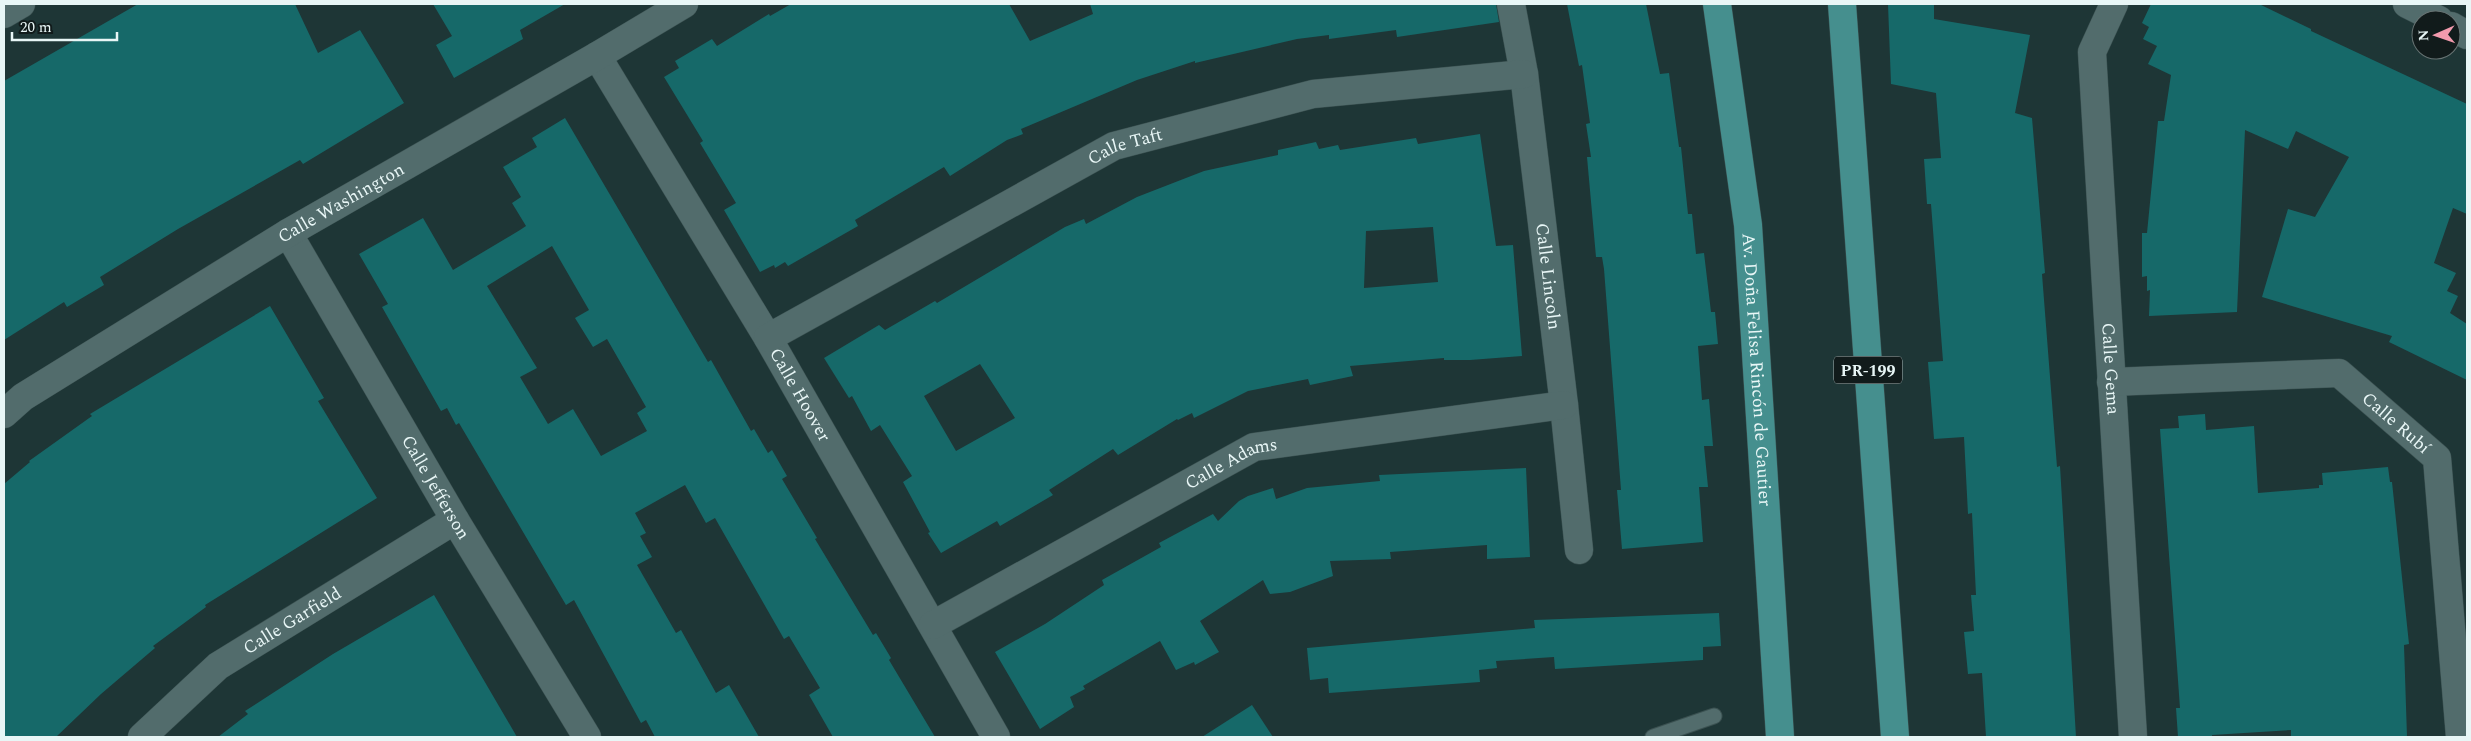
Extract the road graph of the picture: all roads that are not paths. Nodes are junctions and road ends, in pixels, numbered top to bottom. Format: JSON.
{"nodes":[{"id":1,"x":21,"y":4,"type":"edge"},
{"id":2,"x":684,"y":4,"type":"edge"},
{"id":3,"x":1511,"y":4,"type":"edge"},
{"id":4,"x":1717,"y":4,"type":"edge"},
{"id":5,"x":1842,"y":4,"type":"edge"},
{"id":6,"x":2114,"y":4,"type":"edge"},
{"id":7,"x":2407,"y":4,"type":"edge"},
{"id":8,"x":2419,"y":10,"type":"edge"},
{"id":9,"x":4,"y":14,"type":"edge"},
{"id":10,"x":598,"y":56,"type":"junction"},
{"id":11,"x":1524,"y":74,"type":"junction"},
{"id":12,"x":288,"y":233,"type":"junction"},
{"id":13,"x":768,"y":338,"type":"junction"},
{"id":14,"x":2112,"y":382,"type":"junction"},
{"id":15,"x":1564,"y":405,"type":"junction"},
{"id":16,"x":4,"y":414,"type":"edge"},
{"id":17,"x":454,"y":520,"type":"junction"},
{"id":18,"x":1579,"y":550,"type":"dead end"},
{"id":19,"x":933,"y":626,"type":"junction"},
{"id":20,"x":1714,"y":716,"type":"dead end"},
{"id":21,"x":142,"y":737,"type":"edge"},
{"id":22,"x":587,"y":737,"type":"edge"},
{"id":23,"x":996,"y":737,"type":"edge"},
{"id":24,"x":1653,"y":737,"type":"edge"},
{"id":25,"x":1780,"y":737,"type":"edge"},
{"id":26,"x":1895,"y":737,"type":"edge"},
{"id":27,"x":2133,"y":737,"type":"edge"},
{"id":28,"x":2460,"y":737,"type":"edge"}],
"edges":[{"from":1,"to":9,"type":"street"},
{"from":2,"to":10,"type":"street","name":"Calle Washington"},
{"from":3,"to":11,"type":"street","name":"Calle Lincoln"},
{"from":4,"to":25,"type":"main road","name":"Av. Doña Felisa Rincón de Gautier"},
{"from":5,"to":26,"type":"main road","number":"PR-199"},
{"from":6,"to":14,"type":"street","name":"Calle Gema"},
{"from":7,"to":8,"type":"street"},
{"from":10,"to":12,"type":"street","name":"Calle Washington"},
{"from":10,"to":13,"type":"street","name":"Calle Hoover"},
{"from":11,"to":13,"type":"street","name":"Calle Taft"},
{"from":11,"to":15,"type":"street","name":"Calle Lincoln"},
{"from":12,"to":16,"type":"street","name":"Calle Washington"},
{"from":12,"to":17,"type":"street","name":"Calle Jefferson"},
{"from":13,"to":19,"type":"street","name":"Calle Hoover"},
{"from":14,"to":27,"type":"street","name":"Calle Gema"},
{"from":14,"to":28,"type":"street","name":"Calle Rubí"},
{"from":15,"to":18,"type":"street","name":"Calle Lincoln"},
{"from":15,"to":19,"type":"street","name":"Calle Adams"},
{"from":17,"to":21,"type":"street","name":"Calle Garfield"},
{"from":17,"to":22,"type":"street","name":"Calle Jefferson"},
{"from":19,"to":23,"type":"street","name":"Calle Hoover"},
{"from":20,"to":24,"type":"lane"}]}
